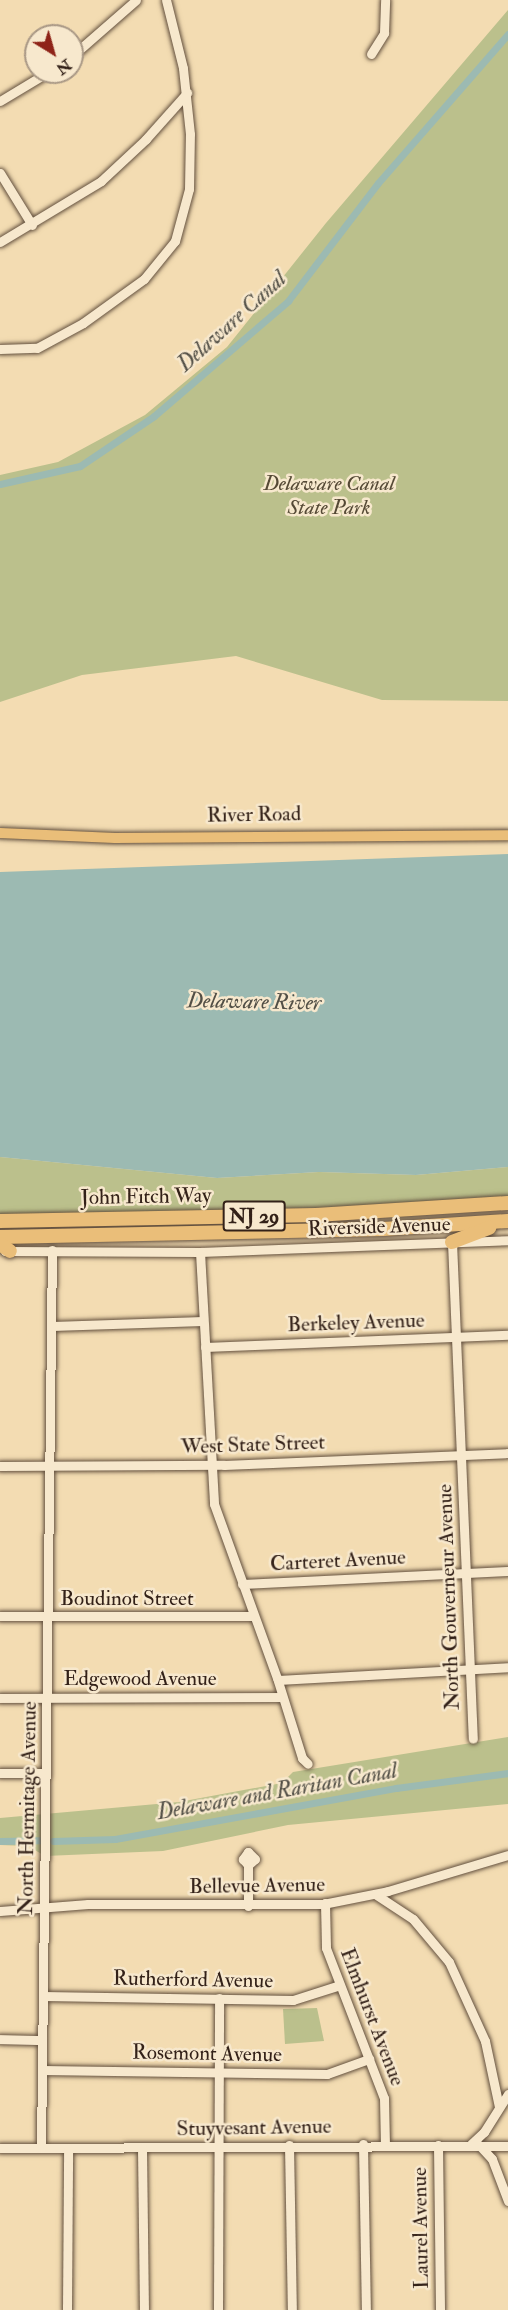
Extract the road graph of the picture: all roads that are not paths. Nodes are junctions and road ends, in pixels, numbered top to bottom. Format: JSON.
{"nodes":[{"id":1,"x":136,"y":0,"type":"edge"},
{"id":2,"x":166,"y":0,"type":"edge"},
{"id":3,"x":385,"y":0,"type":"edge"},
{"id":4,"x":84,"y":46,"type":"edge"},
{"id":5,"x":371,"y":54,"type":"dead end"},
{"id":6,"x":28,"y":84,"type":"edge"},
{"id":7,"x":187,"y":93,"type":"junction"},
{"id":8,"x":0,"y":101,"type":"edge"},
{"id":9,"x":0,"y":173,"type":"edge"},
{"id":10,"x":32,"y":225,"type":"junction"},
{"id":11,"x":0,"y":242,"type":"edge"},
{"id":12,"x":0,"y":349,"type":"edge"},
{"id":13,"x":0,"y":833,"type":"edge"},
{"id":14,"x":508,"y":835,"type":"edge"},
{"id":15,"x":508,"y":1203,"type":"edge"},
{"id":16,"x":0,"y":1221,"type":"edge"},
{"id":17,"x":507,"y":1222,"type":"edge"},
{"id":18,"x":0,"y":1237,"type":"edge"},
{"id":19,"x":508,"y":1240,"type":"edge"},
{"id":20,"x":452,"y":1242,"type":"junction"},
{"id":21,"x":3,"y":1249,"type":"edge"},
{"id":22,"x":52,"y":1250,"type":"junction"},
{"id":23,"x":200,"y":1252,"type":"junction"},
{"id":24,"x":203,"y":1321,"type":"junction"},
{"id":25,"x":52,"y":1326,"type":"junction"},
{"id":26,"x":508,"y":1335,"type":"edge"},
{"id":27,"x":456,"y":1337,"type":"junction"},
{"id":28,"x":205,"y":1347,"type":"junction"},
{"id":29,"x":508,"y":1453,"type":"edge"},
{"id":30,"x":461,"y":1455,"type":"junction"},
{"id":31,"x":210,"y":1465,"type":"junction"},
{"id":32,"x":0,"y":1466,"type":"edge"},
{"id":33,"x":50,"y":1468,"type":"junction"},
{"id":34,"x":508,"y":1571,"type":"edge"},
{"id":35,"x":466,"y":1573,"type":"junction"},
{"id":36,"x":242,"y":1584,"type":"junction"},
{"id":37,"x":0,"y":1616,"type":"edge"},
{"id":38,"x":253,"y":1616,"type":"junction"},
{"id":39,"x":48,"y":1617,"type":"junction"},
{"id":40,"x":508,"y":1667,"type":"edge"},
{"id":41,"x":470,"y":1668,"type":"junction"},
{"id":42,"x":278,"y":1680,"type":"junction"},
{"id":43,"x":47,"y":1697,"type":"junction"},
{"id":44,"x":281,"y":1697,"type":"junction"},
{"id":45,"x":0,"y":1698,"type":"edge"},
{"id":46,"x":473,"y":1739,"type":"dead end"},
{"id":47,"x":308,"y":1764,"type":"dead end"},
{"id":48,"x":0,"y":1773,"type":"edge"},
{"id":49,"x":45,"y":1773,"type":"junction"},
{"id":50,"x":508,"y":1855,"type":"edge"},
{"id":51,"x":248,"y":1865,"type":"dead end"},
{"id":52,"x":375,"y":1894,"type":"junction"},
{"id":53,"x":326,"y":1903,"type":"junction"},
{"id":54,"x":248,"y":1906,"type":"junction"},
{"id":55,"x":45,"y":1910,"type":"junction"},
{"id":56,"x":0,"y":1911,"type":"edge"},
{"id":57,"x":340,"y":1985,"type":"junction"},
{"id":58,"x":43,"y":1996,"type":"junction"},
{"id":59,"x":219,"y":1998,"type":"junction"},
{"id":60,"x":0,"y":2039,"type":"edge"},
{"id":61,"x":42,"y":2040,"type":"junction"},
{"id":62,"x":369,"y":2059,"type":"junction"},
{"id":63,"x":42,"y":2070,"type":"junction"},
{"id":64,"x":217,"y":2072,"type":"junction"},
{"id":65,"x":508,"y":2095,"type":"edge"},
{"id":66,"x":499,"y":2107,"type":"junction"},
{"id":67,"x":363,"y":2144,"type":"junction"},
{"id":68,"x":385,"y":2144,"type":"junction"},
{"id":69,"x":475,"y":2144,"type":"junction"},
{"id":70,"x":289,"y":2145,"type":"junction"},
{"id":71,"x":438,"y":2145,"type":"junction"},
{"id":72,"x":508,"y":2146,"type":"edge"},
{"id":73,"x":218,"y":2147,"type":"junction"},
{"id":74,"x":0,"y":2148,"type":"edge"},
{"id":75,"x":41,"y":2148,"type":"junction"},
{"id":76,"x":68,"y":2148,"type":"junction"},
{"id":77,"x":142,"y":2148,"type":"junction"},
{"id":78,"x":508,"y":2201,"type":"edge"},
{"id":79,"x":67,"y":2310,"type":"edge"},
{"id":80,"x":144,"y":2310,"type":"edge"},
{"id":81,"x":218,"y":2310,"type":"edge"},
{"id":82,"x":292,"y":2310,"type":"edge"},
{"id":83,"x":366,"y":2310,"type":"edge"},
{"id":84,"x":440,"y":2310,"type":"edge"}],
"edges":[{"from":1,"to":4,"type":"street"},
{"from":2,"to":7,"type":"street"},
{"from":3,"to":5,"type":"street"},
{"from":6,"to":8,"type":"street"},
{"from":7,"to":10,"type":"street"},
{"from":7,"to":12,"type":"street"},
{"from":9,"to":10,"type":"street"},
{"from":10,"to":11,"type":"street"},
{"from":13,"to":14,"type":"main road","name":"River Road"},
{"from":15,"to":16,"type":"highway","name":"John Fitch Way","number":"NJ 29"},
{"from":17,"to":18,"type":"highway","name":"John Fitch Way","number":"NJ 29"},
{"from":17,"to":20,"type":"highway"},
{"from":19,"to":20,"type":"street","name":"Riverside Avenue"},
{"from":20,"to":23,"type":"street","name":"Riverside Avenue"},
{"from":20,"to":27,"type":"street","name":"North Gouverneur Avenue"},
{"from":21,"to":22,"type":"street","name":"Riverside Avenue"},
{"from":22,"to":23,"type":"street","name":"Riverside Avenue"},
{"from":22,"to":25,"type":"street","name":"North Hermitage Avenue"},
{"from":23,"to":24,"type":"street"},
{"from":24,"to":25,"type":"street"},
{"from":24,"to":28,"type":"street"},
{"from":25,"to":33,"type":"street","name":"North Hermitage Avenue"},
{"from":26,"to":27,"type":"street","name":"Berkeley Avenue"},
{"from":27,"to":28,"type":"street","name":"Berkeley Avenue"},
{"from":27,"to":30,"type":"street","name":"North Gouverneur Avenue"},
{"from":28,"to":31,"type":"street"},
{"from":29,"to":30,"type":"street","name":"West State Street"},
{"from":30,"to":31,"type":"street","name":"West State Street"},
{"from":30,"to":35,"type":"street","name":"North Gouverneur Avenue"},
{"from":31,"to":33,"type":"street","name":"West State Street"},
{"from":31,"to":36,"type":"street"},
{"from":32,"to":33,"type":"street","name":"West State Street"},
{"from":33,"to":39,"type":"street","name":"North Hermitage Avenue"},
{"from":34,"to":35,"type":"street","name":"Carteret Avenue"},
{"from":35,"to":36,"type":"street","name":"Carteret Avenue"},
{"from":35,"to":41,"type":"street","name":"North Gouverneur Avenue"},
{"from":36,"to":38,"type":"street"},
{"from":37,"to":39,"type":"street","name":"Boudinot Street"},
{"from":38,"to":39,"type":"street","name":"Boudinot Street"},
{"from":38,"to":42,"type":"street"},
{"from":39,"to":43,"type":"street","name":"North Hermitage Avenue"},
{"from":40,"to":41,"type":"street"},
{"from":41,"to":42,"type":"street"},
{"from":41,"to":46,"type":"street","name":"North Gouverneur Avenue"},
{"from":42,"to":44,"type":"street"},
{"from":43,"to":44,"type":"street","name":"Edgewood Avenue"},
{"from":43,"to":45,"type":"street","name":"Edgewood Avenue"},
{"from":43,"to":49,"type":"street","name":"North Hermitage Avenue"},
{"from":44,"to":47,"type":"street"},
{"from":48,"to":49,"type":"street"},
{"from":49,"to":55,"type":"street","name":"North Hermitage Avenue"},
{"from":50,"to":52,"type":"street","name":"Bellevue Avenue"},
{"from":51,"to":54,"type":"street"},
{"from":52,"to":53,"type":"street","name":"Bellevue Avenue"},
{"from":52,"to":66,"type":"street"},
{"from":53,"to":54,"type":"street","name":"Bellevue Avenue"},
{"from":53,"to":57,"type":"street","name":"Elmhurst Avenue"},
{"from":54,"to":55,"type":"street","name":"Bellevue Avenue"},
{"from":55,"to":56,"type":"street","name":"Bellevue Avenue"},
{"from":55,"to":58,"type":"street","name":"North Hermitage Avenue"},
{"from":57,"to":59,"type":"street","name":"Rutherford Avenue"},
{"from":57,"to":62,"type":"street","name":"Elmhurst Avenue"},
{"from":58,"to":59,"type":"street","name":"Rutherford Avenue"},
{"from":58,"to":61,"type":"street","name":"North Hermitage Avenue"},
{"from":59,"to":64,"type":"street"},
{"from":60,"to":61,"type":"street"},
{"from":61,"to":63,"type":"street","name":"North Hermitage Avenue"},
{"from":62,"to":64,"type":"street","name":"Rosemont Avenue"},
{"from":62,"to":68,"type":"street","name":"Elmhurst Avenue"},
{"from":63,"to":64,"type":"street","name":"Rosemont Avenue"},
{"from":63,"to":75,"type":"street","name":"North Hermitage Avenue"},
{"from":64,"to":73,"type":"street"},
{"from":65,"to":66,"type":"street"},
{"from":66,"to":69,"type":"street"},
{"from":67,"to":68,"type":"street","name":"Stuyvesant Avenue"},
{"from":67,"to":70,"type":"street","name":"Stuyvesant Avenue"},
{"from":67,"to":83,"type":"street"},
{"from":68,"to":71,"type":"street","name":"Stuyvesant Avenue"},
{"from":69,"to":71,"type":"street","name":"Stuyvesant Avenue"},
{"from":69,"to":72,"type":"street","name":"Stuyvesant Avenue"},
{"from":69,"to":78,"type":"street"},
{"from":70,"to":73,"type":"street","name":"Stuyvesant Avenue"},
{"from":70,"to":82,"type":"street"},
{"from":71,"to":84,"type":"street","name":"Laurel Avenue"},
{"from":73,"to":77,"type":"street","name":"Stuyvesant Avenue"},
{"from":73,"to":81,"type":"street"},
{"from":74,"to":75,"type":"street","name":"Stuyvesant Avenue"},
{"from":75,"to":76,"type":"street","name":"Stuyvesant Avenue"},
{"from":76,"to":77,"type":"street","name":"Stuyvesant Avenue"},
{"from":76,"to":79,"type":"street"},
{"from":77,"to":80,"type":"street"}]}
